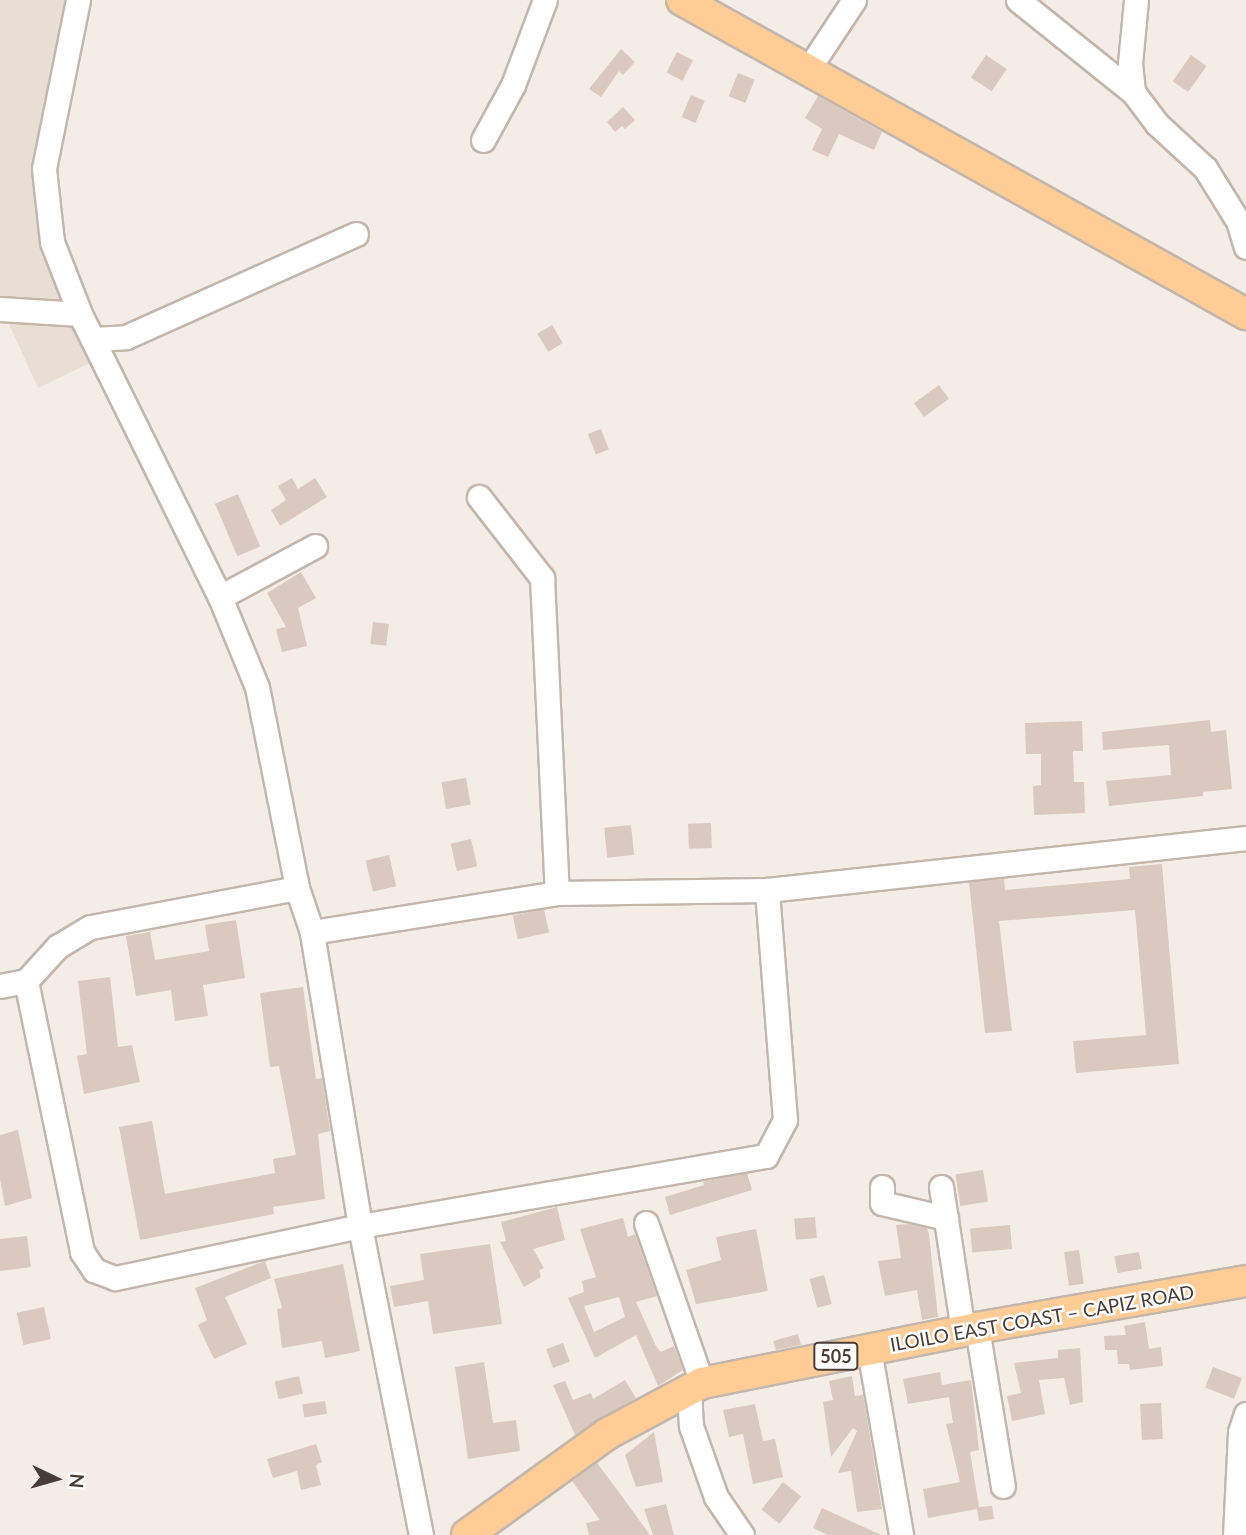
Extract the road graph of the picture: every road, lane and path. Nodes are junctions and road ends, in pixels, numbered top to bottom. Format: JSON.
{"nodes":[{"id":1,"x":78,"y":0,"type":"edge"},
{"id":2,"x":545,"y":0,"type":"edge"},
{"id":3,"x":682,"y":0,"type":"edge"},
{"id":4,"x":853,"y":0,"type":"edge"},
{"id":5,"x":1018,"y":0,"type":"edge"},
{"id":6,"x":1136,"y":0,"type":"edge"},
{"id":7,"x":807,"y":71,"type":"junction"},
{"id":8,"x":1133,"y":92,"type":"junction"},
{"id":9,"x":483,"y":140,"type":"dead end"},
{"id":10,"x":356,"y":234,"type":"dead end"},
{"id":11,"x":1246,"y":247,"type":"edge"},
{"id":12,"x":0,"y":309,"type":"edge"},
{"id":13,"x":80,"y":314,"type":"junction"},
{"id":14,"x":1246,"y":314,"type":"edge"},
{"id":15,"x":93,"y":340,"type":"junction"},
{"id":16,"x":478,"y":497,"type":"dead end"},
{"id":17,"x":315,"y":546,"type":"dead end"},
{"id":18,"x":220,"y":597,"type":"junction"},
{"id":19,"x":1246,"y":838,"type":"edge"},
{"id":20,"x":297,"y":888,"type":"junction"},
{"id":21,"x":767,"y":890,"type":"junction"},
{"id":22,"x":557,"y":893,"type":"junction"},
{"id":23,"x":312,"y":932,"type":"junction"},
{"id":24,"x":26,"y":981,"type":"junction"},
{"id":25,"x":0,"y":986,"type":"edge"},
{"id":26,"x":882,"y":1187,"type":"dead end"},
{"id":27,"x":941,"y":1187,"type":"dead end"},
{"id":28,"x":946,"y":1218,"type":"junction"},
{"id":29,"x":646,"y":1223,"type":"dead end"},
{"id":30,"x":360,"y":1226,"type":"junction"},
{"id":31,"x":1246,"y":1281,"type":"edge"},
{"id":32,"x":970,"y":1330,"type":"junction"},
{"id":33,"x":869,"y":1349,"type":"junction"},
{"id":34,"x":695,"y":1386,"type":"junction"},
{"id":35,"x":1246,"y":1414,"type":"edge"},
{"id":36,"x":1003,"y":1486,"type":"dead end"},
{"id":37,"x":421,"y":1535,"type":"edge"},
{"id":38,"x":467,"y":1535,"type":"edge"},
{"id":39,"x":742,"y":1535,"type":"edge"},
{"id":40,"x":901,"y":1535,"type":"edge"},
{"id":41,"x":1235,"y":1535,"type":"edge"}],
"edges":[{"from":1,"to":13,"type":"street"},
{"from":2,"to":9,"type":"street"},
{"from":3,"to":7,"type":"main road"},
{"from":4,"to":7,"type":"street"},
{"from":5,"to":8,"type":"street"},
{"from":6,"to":8,"type":"street"},
{"from":7,"to":14,"type":"main road"},
{"from":8,"to":11,"type":"street"},
{"from":10,"to":15,"type":"street"},
{"from":12,"to":13,"type":"street"},
{"from":13,"to":15,"type":"street"},
{"from":15,"to":18,"type":"street"},
{"from":16,"to":22,"type":"street"},
{"from":17,"to":18,"type":"street"},
{"from":18,"to":20,"type":"street"},
{"from":19,"to":21,"type":"street"},
{"from":20,"to":23,"type":"street"},
{"from":20,"to":24,"type":"street"},
{"from":21,"to":22,"type":"street"},
{"from":21,"to":30,"type":"street"},
{"from":22,"to":23,"type":"street"},
{"from":23,"to":30,"type":"street"},
{"from":24,"to":25,"type":"street"},
{"from":24,"to":30,"type":"street"},
{"from":26,"to":28,"type":"street"},
{"from":27,"to":28,"type":"street"},
{"from":28,"to":32,"type":"street"},
{"from":29,"to":34,"type":"street"},
{"from":30,"to":37,"type":"street"},
{"from":31,"to":32,"type":"main road","name":"ILOILO EAST COAST – CAPIZ ROAD","number":"505"},
{"from":32,"to":33,"type":"main road","name":"ILOILO EAST COAST – CAPIZ ROAD","number":"505"},
{"from":32,"to":36,"type":"street"},
{"from":33,"to":34,"type":"main road","name":"ILOILO EAST COAST – CAPIZ ROAD","number":"505"},
{"from":33,"to":40,"type":"street"},
{"from":34,"to":38,"type":"main road","name":"ILOILO EAST COAST – CAPIZ ROAD","number":"505"},
{"from":34,"to":39,"type":"street"},
{"from":35,"to":41,"type":"street"}]}
